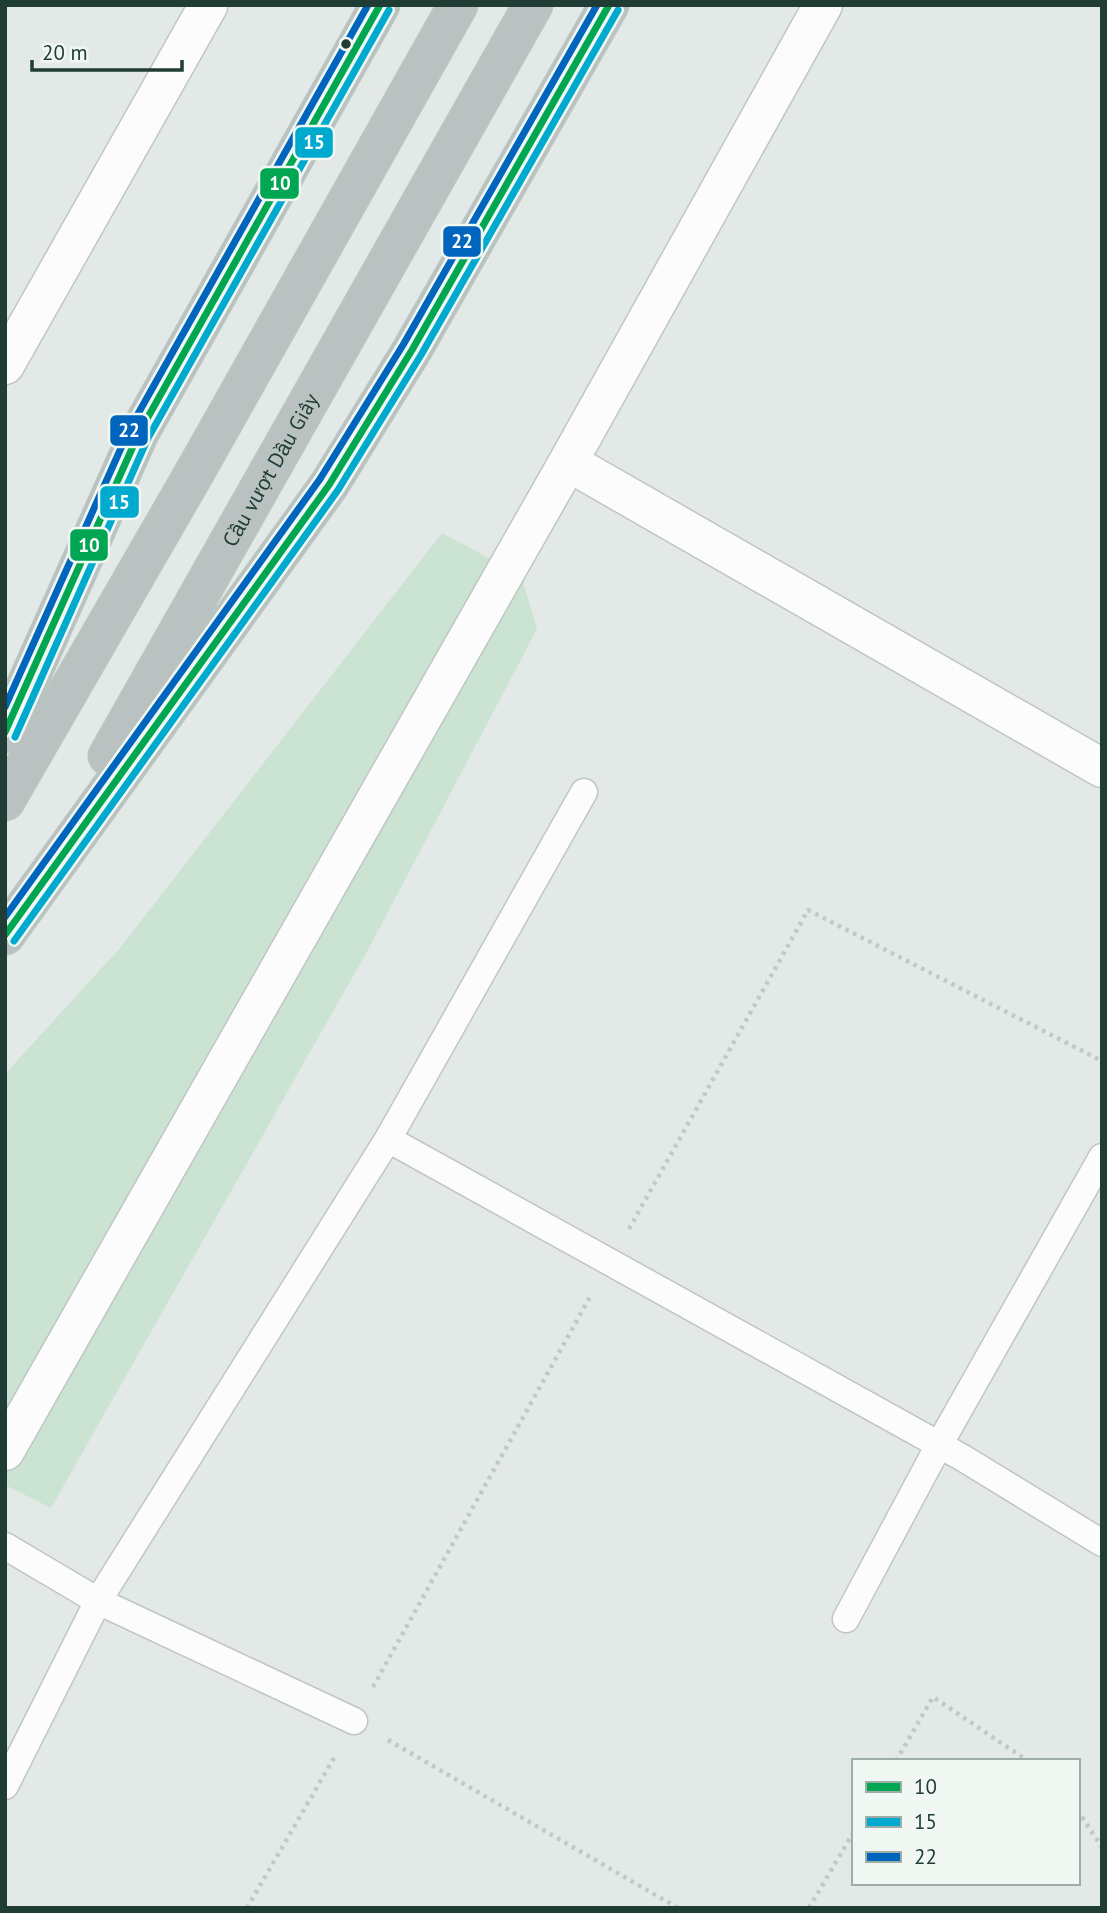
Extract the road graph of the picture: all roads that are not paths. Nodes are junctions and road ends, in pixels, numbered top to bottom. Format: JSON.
{"nodes":[{"id":1,"x":380,"y":5,"type":"edge"},
{"id":2,"x":458,"y":5,"type":"edge"},
{"id":3,"x":533,"y":5,"type":"edge"},
{"id":4,"x":609,"y":5,"type":"edge"},
{"id":5,"x":823,"y":5,"type":"edge"},
{"id":6,"x":208,"y":6,"type":"edge"},
{"id":7,"x":6,"y":360,"type":"edge"},
{"id":8,"x":568,"y":462,"type":"junction"},
{"id":9,"x":5,"y":733,"type":"edge"},
{"id":10,"x":1102,"y":768,"type":"edge"},
{"id":11,"x":584,"y":792,"type":"dead end"},
{"id":12,"x":5,"y":801,"type":"edge"},
{"id":13,"x":5,"y":935,"type":"edge"},
{"id":14,"x":388,"y":1139,"type":"junction"},
{"id":15,"x":1102,"y":1157,"type":"edge"},
{"id":16,"x":939,"y":1445,"type":"junction"},
{"id":17,"x":5,"y":1451,"type":"edge"},
{"id":18,"x":1102,"y":1543,"type":"edge"},
{"id":19,"x":5,"y":1546,"type":"edge"},
{"id":20,"x":98,"y":1601,"type":"junction"},
{"id":21,"x":846,"y":1619,"type":"dead end"},
{"id":22,"x":355,"y":1721,"type":"road end"},
{"id":23,"x":5,"y":1786,"type":"edge"}],
"edges":[{"from":1,"to":9,"type":"highway"},
{"from":2,"to":12,"type":"highway"},
{"from":3,"to":13,"type":"highway","name":"Cầu vượt Dầu Giây"},
{"from":4,"to":13,"type":"highway"},
{"from":5,"to":8,"type":"street"},
{"from":6,"to":7,"type":"street"},
{"from":8,"to":10,"type":"street"},
{"from":8,"to":17,"type":"street"},
{"from":11,"to":14,"type":"lane"},
{"from":14,"to":16,"type":"lane"},
{"from":14,"to":20,"type":"lane"},
{"from":15,"to":16,"type":"lane"},
{"from":16,"to":18,"type":"lane"},
{"from":16,"to":21,"type":"lane"},
{"from":19,"to":20,"type":"lane"},
{"from":20,"to":22,"type":"lane"},
{"from":20,"to":23,"type":"lane"}]}
